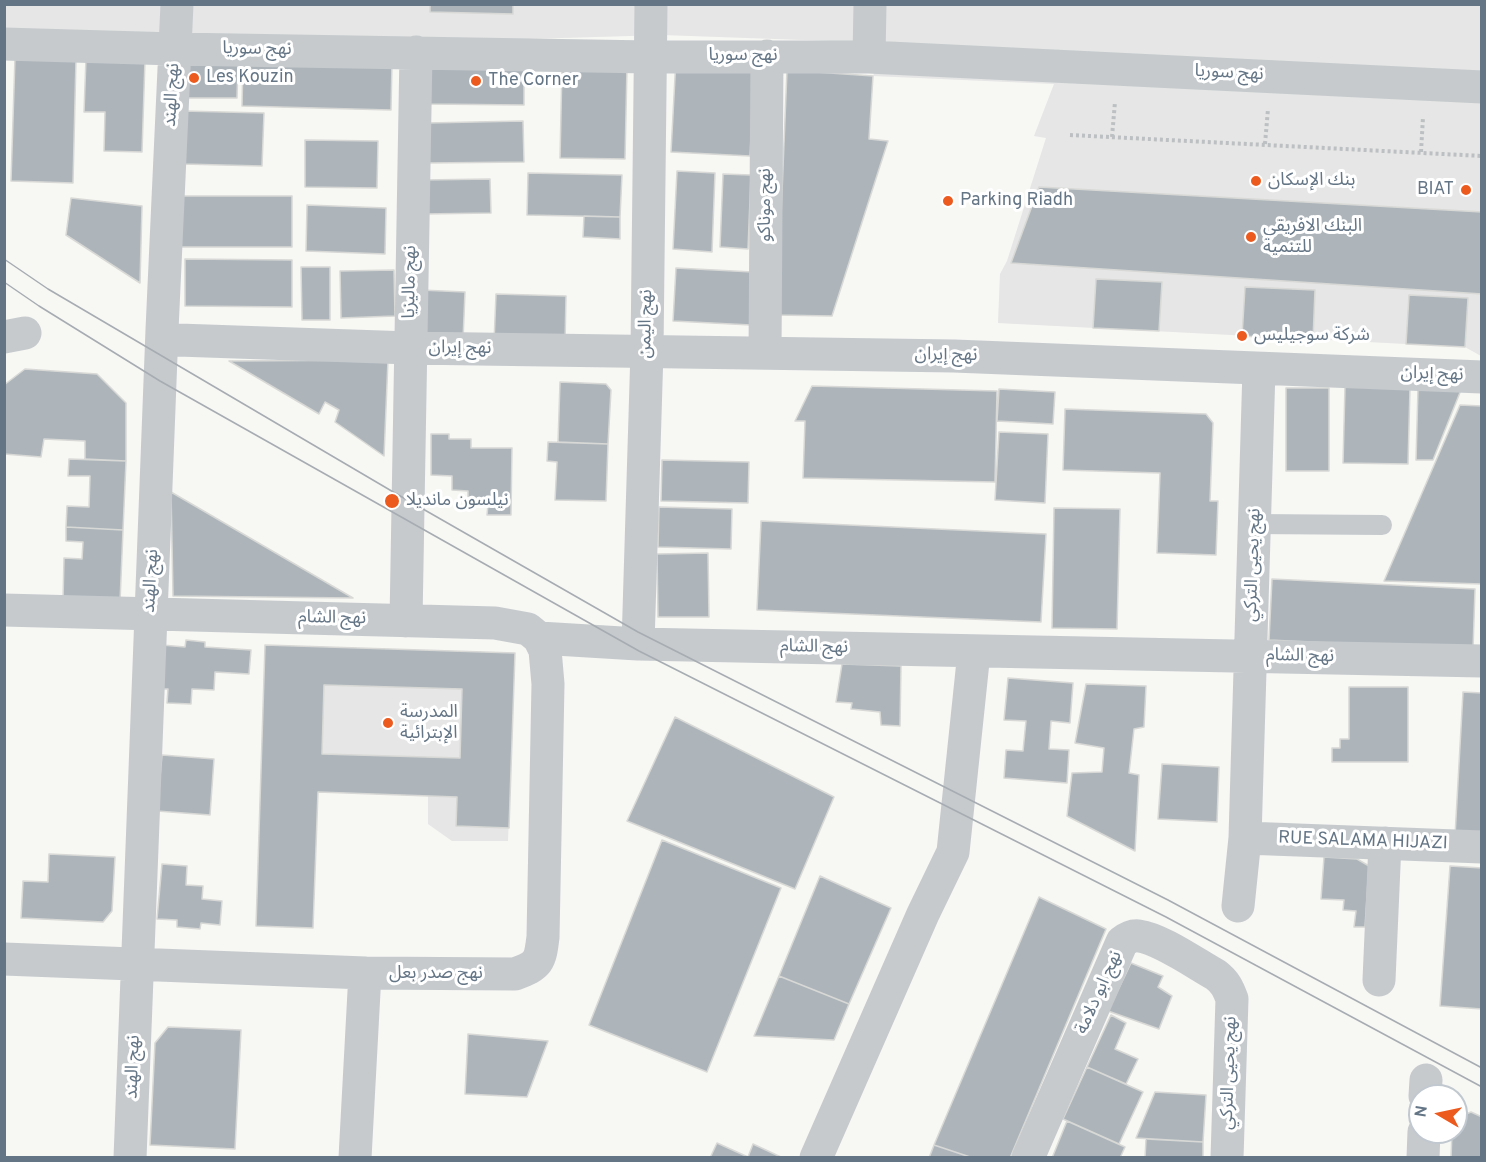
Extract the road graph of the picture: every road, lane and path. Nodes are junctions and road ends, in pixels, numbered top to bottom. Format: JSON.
{"nodes":[{"id":1,"x":177,"y":4,"type":"edge"},
{"id":2,"x":651,"y":4,"type":"edge"},
{"id":3,"x":870,"y":4,"type":"edge"},
{"id":4,"x":4,"y":44,"type":"edge"},
{"id":5,"x":175,"y":49,"type":"junction"},
{"id":6,"x":416,"y":52,"type":"junction"},
{"id":7,"x":767,"y":56,"type":"junction"},
{"id":8,"x":650,"y":57,"type":"junction"},
{"id":9,"x":869,"y":57,"type":"junction"},
{"id":10,"x":1482,"y":87,"type":"edge"},
{"id":11,"x":1070,"y":135,"type":"dead end"},
{"id":12,"x":1482,"y":156,"type":"edge"},
{"id":13,"x":178,"y":340,"type":"dead end"},
{"id":14,"x":410,"y":348,"type":"junction"},
{"id":15,"x":647,"y":351,"type":"junction"},
{"id":16,"x":765,"y":353,"type":"junction"},
{"id":17,"x":1259,"y":369,"type":"junction"},
{"id":18,"x":1482,"y":377,"type":"edge"},
{"id":19,"x":1255,"y":524,"type":"junction"},
{"id":20,"x":1382,"y":525,"type":"dead end"},
{"id":21,"x":4,"y":610,"type":"edge"},
{"id":22,"x":150,"y":615,"type":"junction"},
{"id":23,"x":406,"y":621,"type":"junction"},
{"id":24,"x":539,"y":638,"type":"junction"},
{"id":25,"x":638,"y":644,"type":"junction"},
{"id":26,"x":974,"y":652,"type":"junction"},
{"id":27,"x":1251,"y":656,"type":"junction"},
{"id":28,"x":1482,"y":661,"type":"edge"},
{"id":29,"x":1245,"y":838,"type":"junction"},
{"id":30,"x":1384,"y":843,"type":"junction"},
{"id":31,"x":1482,"y":847,"type":"edge"},
{"id":32,"x":1238,"y":906,"type":"dead end"},
{"id":33,"x":4,"y":959,"type":"edge"},
{"id":34,"x":137,"y":964,"type":"junction"},
{"id":35,"x":365,"y":973,"type":"junction"},
{"id":36,"x":1378,"y":980,"type":"dead end"},
{"id":37,"x":1228,"y":988,"type":"joint"},
{"id":38,"x":130,"y":1158,"type":"edge"},
{"id":39,"x":355,"y":1158,"type":"edge"},
{"id":40,"x":816,"y":1158,"type":"edge"},
{"id":41,"x":1028,"y":1158,"type":"edge"},
{"id":42,"x":1227,"y":1158,"type":"edge"}],
"edges":[{"from":1,"to":5,"type":"street","name":"نهج الهند"},
{"from":2,"to":8,"type":"street","name":"نهج اليمن"},
{"from":3,"to":9,"type":"street"},
{"from":4,"to":5,"type":"street","name":"نهج سوريا"},
{"from":5,"to":6,"type":"street","name":"نهج سوريا"},
{"from":5,"to":22,"type":"street","name":"نهج الهند"},
{"from":6,"to":8,"type":"street","name":"نهج سوريا"},
{"from":6,"to":14,"type":"street","name":"نهج ماليزيا"},
{"from":7,"to":8,"type":"street","name":"نهج سوريا"},
{"from":7,"to":9,"type":"street","name":"نهج سوريا"},
{"from":7,"to":16,"type":"street","name":"نهج موناكو"},
{"from":8,"to":15,"type":"street","name":"نهج اليمن"},
{"from":9,"to":10,"type":"street","name":"نهج سوريا"},
{"from":11,"to":12,"type":"path"},
{"from":13,"to":14,"type":"street","name":"نهج إيران"},
{"from":14,"to":15,"type":"street","name":"نهج إيران"},
{"from":14,"to":23,"type":"street","name":"نهج ماليزيا"},
{"from":15,"to":16,"type":"street","name":"نهج إيران"},
{"from":15,"to":25,"type":"street","name":"نهج اليمن"},
{"from":16,"to":17,"type":"street","name":"نهج إيران"},
{"from":17,"to":18,"type":"street","name":"نهج إيران"},
{"from":17,"to":19,"type":"street","name":"نهج يحيى التركي"},
{"from":19,"to":20,"type":"lane"},
{"from":19,"to":27,"type":"street","name":"نهج يحيى التركي"},
{"from":21,"to":22,"type":"street","name":"نهج الشام"},
{"from":22,"to":23,"type":"street","name":"نهج الشام"},
{"from":22,"to":34,"type":"street","name":"نهج الهند"},
{"from":23,"to":24,"type":"street","name":"نهج الشام"},
{"from":24,"to":25,"type":"street","name":"نهج الشام"},
{"from":24,"to":35,"type":"street","name":"نهج صدر بعل"},
{"from":25,"to":26,"type":"street","name":"نهج الشام"},
{"from":26,"to":27,"type":"street","name":"نهج الشام"},
{"from":26,"to":40,"type":"street"},
{"from":27,"to":28,"type":"street","name":"نهج الشام"},
{"from":27,"to":29,"type":"street","name":"نهج يحيى التركي"},
{"from":29,"to":30,"type":"street","name":"RUE SALAMA HIJAZI"},
{"from":29,"to":32,"type":"street","name":"نهج يحيى التركي"},
{"from":30,"to":31,"type":"street","name":"RUE SALAMA HIJAZI"},
{"from":30,"to":36,"type":"street"},
{"from":33,"to":34,"type":"street","name":"نهج صدر بعل"},
{"from":34,"to":35,"type":"street","name":"نهج صدر بعل"},
{"from":34,"to":38,"type":"street","name":"نهج الهند"},
{"from":35,"to":39,"type":"street"},
{"from":37,"to":41,"type":"street","name":"نهج ابو دلامة"},
{"from":37,"to":42,"type":"street","name":"نهج يحيى التركي"}]}
